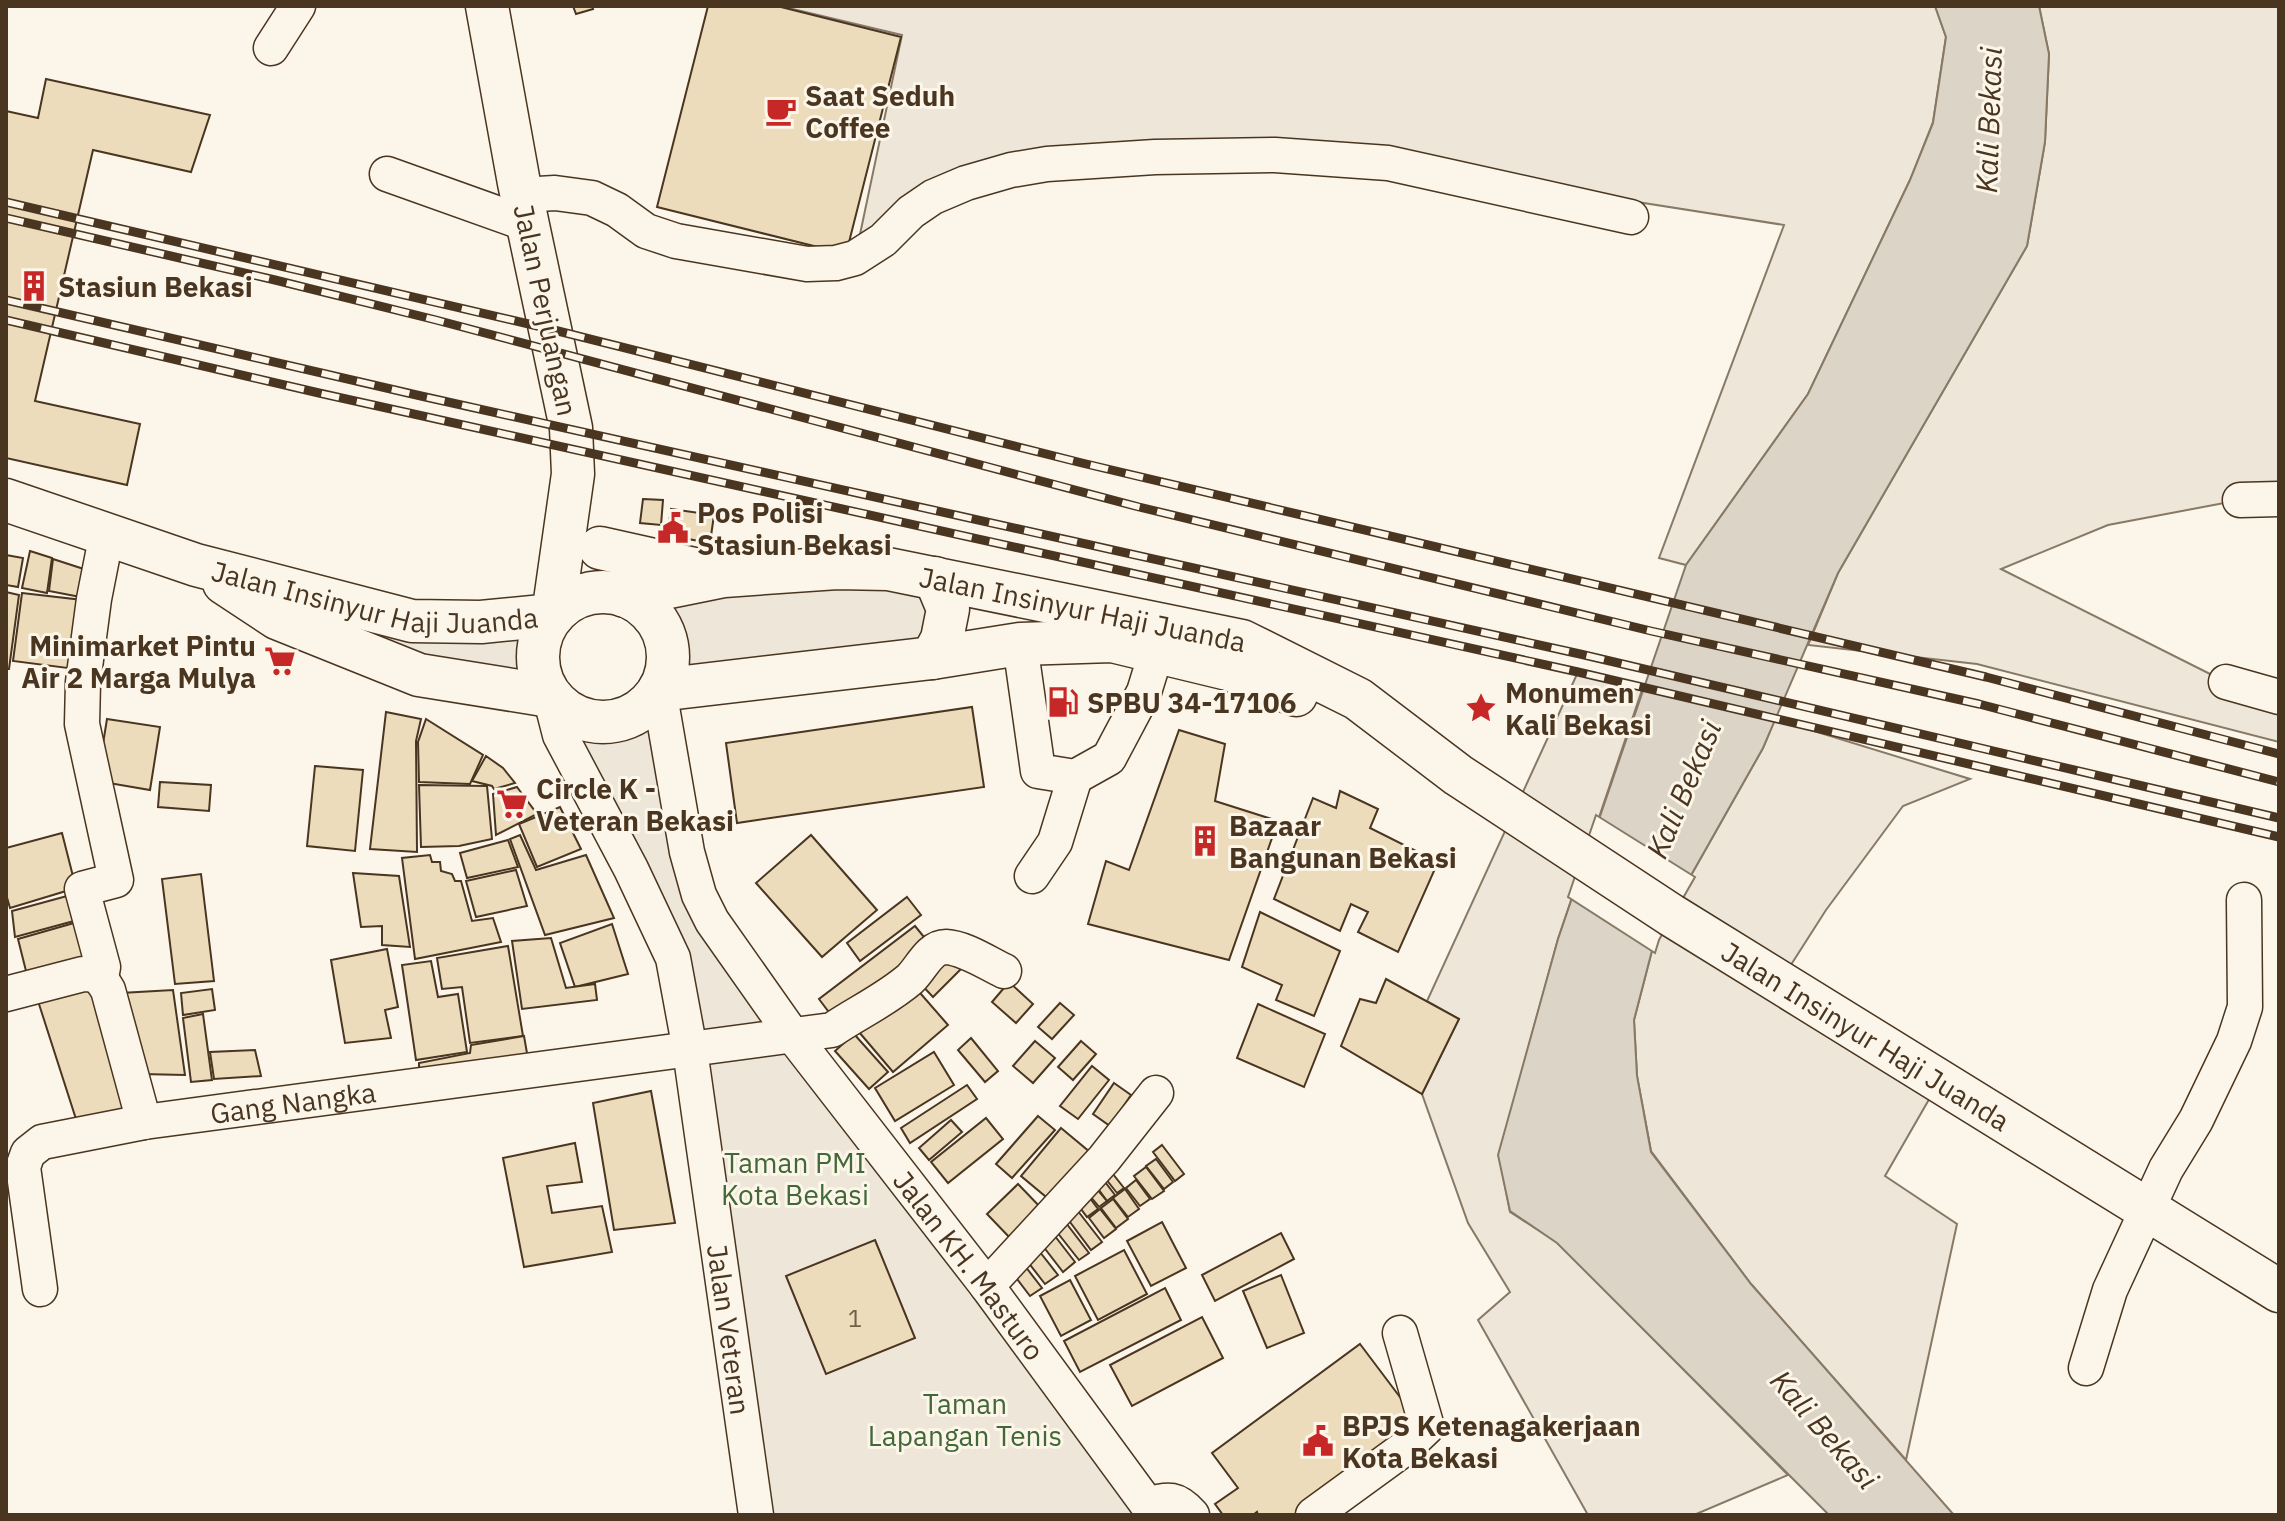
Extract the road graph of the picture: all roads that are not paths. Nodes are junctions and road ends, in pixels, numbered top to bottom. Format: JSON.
{"nodes":[{"id":1,"x":298,"y":6,"type":"edge"},
{"id":2,"x":487,"y":6,"type":"edge"},
{"id":3,"x":271,"y":48,"type":"dead end"},
{"id":4,"x":387,"y":174,"type":"dead end"},
{"id":5,"x":524,"y":210,"type":"junction"},
{"id":6,"x":1631,"y":217,"type":"dead end"},
{"id":7,"x":573,"y":474,"type":"junction"},
{"id":8,"x":2279,"y":499,"type":"edge"},
{"id":9,"x":6,"y":500,"type":"edge"},
{"id":10,"x":2240,"y":500,"type":"dead end"},
{"id":11,"x":107,"y":533,"type":"junction"},
{"id":12,"x":600,"y":548,"type":"junction"},
{"id":13,"x":196,"y":565,"type":"junction"},
{"id":14,"x":724,"y":576,"type":"junction"},
{"id":15,"x":935,"y":578,"type":"junction"},
{"id":16,"x":621,"y":595,"type":"junction"},
{"id":17,"x":553,"y":615,"type":"junction"},
{"id":18,"x":1020,"y":644,"type":"junction"},
{"id":19,"x":1157,"y":650,"type":"junction"},
{"id":20,"x":932,"y":658,"type":"junction"},
{"id":21,"x":2226,"y":682,"type":"dead end"},
{"id":22,"x":659,"y":690,"type":"junction"},
{"id":23,"x":550,"y":696,"type":"junction"},
{"id":24,"x":2279,"y":697,"type":"edge"},
{"id":25,"x":1458,"y":775,"type":"junction"},
{"id":26,"x":1075,"y":777,"type":"junction"},
{"id":27,"x":687,"y":852,"type":"junction"},
{"id":28,"x":631,"y":869,"type":"junction"},
{"id":29,"x":1032,"y":876,"type":"dead end"},
{"id":30,"x":2244,"y":900,"type":"dead end"},
{"id":31,"x":1004,"y":971,"type":"dead end"},
{"id":32,"x":101,"y":978,"type":"junction"},
{"id":33,"x":6,"y":994,"type":"edge"},
{"id":34,"x":793,"y":1036,"type":"junction"},
{"id":35,"x":690,"y":1050,"type":"junction"},
{"id":36,"x":1156,"y":1093,"type":"dead end"},
{"id":37,"x":144,"y":1122,"type":"junction"},
{"id":38,"x":2148,"y":1210,"type":"junction"},
{"id":39,"x":987,"y":1286,"type":"junction"},
{"id":40,"x":40,"y":1289,"type":"dead end"},
{"id":41,"x":2279,"y":1291,"type":"edge"},
{"id":42,"x":1400,"y":1333,"type":"dead end"},
{"id":43,"x":2086,"y":1368,"type":"dead end"},
{"id":44,"x":1151,"y":1510,"type":"edge"},
{"id":45,"x":756,"y":1515,"type":"edge"},
{"id":46,"x":1192,"y":1515,"type":"edge"},
{"id":47,"x":1313,"y":1515,"type":"edge"}],
"edges":[{"from":1,"to":3,"type":"street"},
{"from":2,"to":5,"type":"main road","name":"Jalan Perjuangan"},
{"from":4,"to":5,"type":"street"},
{"from":5,"to":6,"type":"street"},
{"from":5,"to":7,"type":"main road","name":"Jalan Perjuangan"},
{"from":7,"to":12,"type":"main road"},
{"from":7,"to":17,"type":"main road","name":"Jalan Perjuangan"},
{"from":8,"to":10,"type":"street"},
{"from":9,"to":11,"type":"main road","name":"Jalan Insinyur Haji Juanda"},
{"from":11,"to":13,"type":"main road","name":"Jalan Insinyur Haji Juanda"},
{"from":11,"to":32,"type":"street"},
{"from":12,"to":14,"type":"main road"},
{"from":12,"to":16,"type":"main road"},
{"from":13,"to":17,"type":"main road","name":"Jalan Insinyur Haji Juanda"},
{"from":13,"to":23,"type":"main road","name":"Jalan Insinyur Haji Juanda"},
{"from":14,"to":15,"type":"main road","name":"Jalan Insinyur Haji Juanda"},
{"from":14,"to":16,"type":"main road","name":"Jalan Insinyur Haji Juanda"},
{"from":15,"to":20,"type":"main road"},
{"from":15,"to":25,"type":"main road","name":"Jalan Insinyur Haji Juanda"},
{"from":16,"to":17,"type":"main road"},
{"from":16,"to":22,"type":"main road"},
{"from":17,"to":23,"type":"main road"},
{"from":18,"to":19,"type":"main road","name":"Jalan Insinyur Haji Juanda"},
{"from":18,"to":20,"type":"main road","name":"Jalan Insinyur Haji Juanda"},
{"from":18,"to":26,"type":"street"},
{"from":19,"to":25,"type":"main road","name":"Jalan Insinyur Haji Juanda"},
{"from":19,"to":26,"type":"street"},
{"from":20,"to":22,"type":"main road","name":"Jalan Insinyur Haji Juanda"},
{"from":21,"to":24,"type":"street"},
{"from":22,"to":23,"type":"main road"},
{"from":22,"to":27,"type":"street","name":"Jalan KH. Masturo"},
{"from":23,"to":28,"type":"street","name":"Jalan Veteran"},
{"from":25,"to":38,"type":"main road","name":"Jalan Insinyur Haji Juanda"},
{"from":26,"to":29,"type":"street"},
{"from":27,"to":28,"type":"street"},
{"from":27,"to":34,"type":"street","name":"Jalan KH. Masturo"},
{"from":28,"to":35,"type":"street","name":"Jalan Veteran"},
{"from":30,"to":38,"type":"street"},
{"from":31,"to":34,"type":"street"},
{"from":32,"to":33,"type":"street"},
{"from":32,"to":37,"type":"street"},
{"from":34,"to":35,"type":"street"},
{"from":34,"to":39,"type":"street","name":"Jalan KH. Masturo"},
{"from":35,"to":37,"type":"street","name":"Gang Nangka"},
{"from":35,"to":45,"type":"street","name":"Jalan Veteran"},
{"from":36,"to":39,"type":"street"},
{"from":37,"to":40,"type":"street","name":"Gang Nangka"},
{"from":38,"to":41,"type":"main road","name":"Jalan Insinyur Haji Juanda"},
{"from":38,"to":43,"type":"street"},
{"from":39,"to":44,"type":"street","name":"Jalan KH. Masturo"},
{"from":42,"to":47,"type":"street"},
{"from":44,"to":46,"type":"street"}]}
